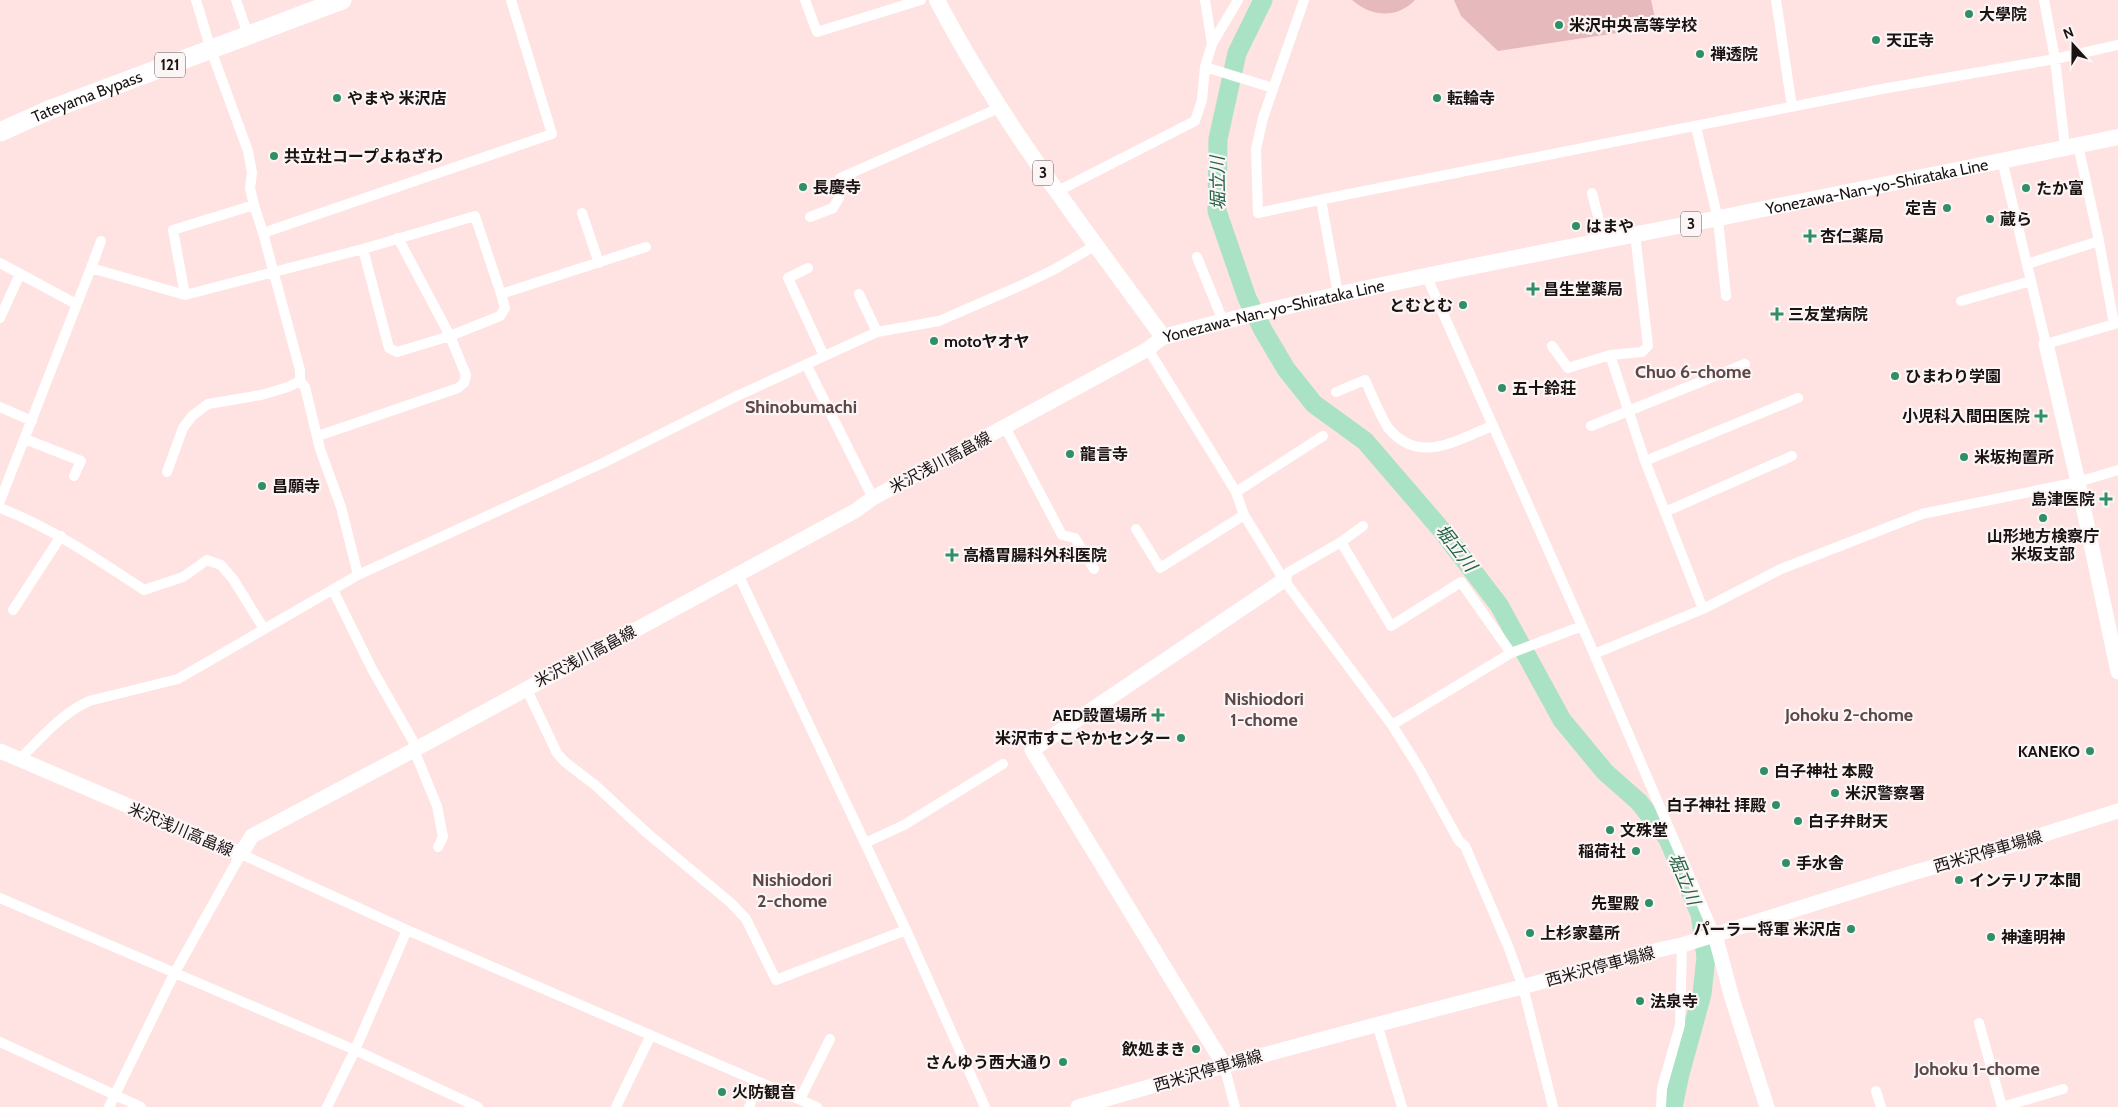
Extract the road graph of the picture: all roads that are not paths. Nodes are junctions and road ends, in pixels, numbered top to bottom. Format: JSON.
{"nodes":[{"id":1,"x":196,"y":0,"type":"edge"},
{"id":2,"x":236,"y":0,"type":"edge"},
{"id":3,"x":342,"y":0,"type":"edge"},
{"id":4,"x":511,"y":0,"type":"edge"},
{"id":5,"x":805,"y":0,"type":"edge"},
{"id":6,"x":921,"y":0,"type":"edge"},
{"id":7,"x":937,"y":0,"type":"edge"},
{"id":8,"x":1204,"y":0,"type":"edge"},
{"id":9,"x":1238,"y":0,"type":"edge"},
{"id":10,"x":1304,"y":0,"type":"edge"},
{"id":11,"x":1776,"y":0,"type":"edge"},
{"id":12,"x":2044,"y":0,"type":"edge"},
{"id":13,"x":309,"y":6,"type":"edge"},
{"id":14,"x":248,"y":36,"type":"junction"},
{"id":15,"x":1212,"y":44,"type":"junction"},
{"id":16,"x":2118,"y":45,"type":"edge"},
{"id":17,"x":211,"y":50,"type":"junction"},
{"id":18,"x":2055,"y":59,"type":"junction"},
{"id":19,"x":1208,"y":68,"type":"junction"},
{"id":20,"x":1273,"y":88,"type":"junction"},
{"id":21,"x":1792,"y":107,"type":"junction"},
{"id":22,"x":999,"y":108,"type":"junction"},
{"id":23,"x":1696,"y":127,"type":"junction"},
{"id":24,"x":0,"y":132,"type":"edge"},
{"id":25,"x":2118,"y":137,"type":"edge"},
{"id":26,"x":2072,"y":146,"type":"junction"},
{"id":27,"x":2002,"y":160,"type":"junction"},
{"id":28,"x":1056,"y":192,"type":"junction"},
{"id":29,"x":1592,"y":193,"type":"dead end"},
{"id":30,"x":1321,"y":200,"type":"junction"},
{"id":31,"x":254,"y":206,"type":"junction"},
{"id":32,"x":582,"y":214,"type":"dead end"},
{"id":33,"x":810,"y":217,"type":"dead end"},
{"id":34,"x":1718,"y":219,"type":"junction"},
{"id":35,"x":263,"y":232,"type":"junction"},
{"id":36,"x":1635,"y":234,"type":"junction"},
{"id":37,"x":398,"y":238,"type":"junction"},
{"id":38,"x":1604,"y":240,"type":"junction"},
{"id":39,"x":101,"y":241,"type":"dead end"},
{"id":40,"x":2099,"y":241,"type":"junction"},
{"id":41,"x":1096,"y":245,"type":"junction"},
{"id":42,"x":646,"y":247,"type":"dead end"},
{"id":43,"x":363,"y":248,"type":"junction"},
{"id":44,"x":1197,"y":257,"type":"dead end"},
{"id":45,"x":0,"y":263,"type":"edge"},
{"id":46,"x":598,"y":263,"type":"junction"},
{"id":47,"x":2027,"y":264,"type":"junction"},
{"id":48,"x":91,"y":268,"type":"junction"},
{"id":49,"x":808,"y":268,"type":"dead end"},
{"id":50,"x":273,"y":271,"type":"junction"},
{"id":51,"x":20,"y":274,"type":"junction"},
{"id":52,"x":1426,"y":275,"type":"junction"},
{"id":53,"x":2031,"y":281,"type":"junction"},
{"id":54,"x":501,"y":294,"type":"junction"},
{"id":55,"x":859,"y":294,"type":"dead end"},
{"id":56,"x":1338,"y":294,"type":"junction"},
{"id":57,"x":185,"y":295,"type":"junction"},
{"id":58,"x":1726,"y":296,"type":"dead end"},
{"id":59,"x":1961,"y":301,"type":"dead end"},
{"id":60,"x":76,"y":304,"type":"junction"},
{"id":61,"x":0,"y":318,"type":"edge"},
{"id":62,"x":1227,"y":320,"type":"junction"},
{"id":63,"x":2116,"y":324,"type":"edge"},
{"id":64,"x":877,"y":332,"type":"junction"},
{"id":65,"x":450,"y":336,"type":"junction"},
{"id":66,"x":1163,"y":337,"type":"junction"},
{"id":67,"x":2046,"y":344,"type":"junction"},
{"id":68,"x":1552,"y":346,"type":"dead end"},
{"id":69,"x":1148,"y":349,"type":"junction"},
{"id":70,"x":1610,"y":355,"type":"junction"},
{"id":71,"x":824,"y":356,"type":"junction"},
{"id":72,"x":806,"y":364,"type":"junction"},
{"id":73,"x":1745,"y":364,"type":"dead end"},
{"id":74,"x":300,"y":381,"type":"junction"},
{"id":75,"x":1336,"y":392,"type":"dead end"},
{"id":76,"x":1798,"y":398,"type":"dead end"},
{"id":77,"x":0,"y":407,"type":"edge"},
{"id":78,"x":1628,"y":411,"type":"junction"},
{"id":79,"x":32,"y":422,"type":"junction"},
{"id":80,"x":1492,"y":426,"type":"junction"},
{"id":81,"x":1591,"y":426,"type":"dead end"},
{"id":82,"x":1005,"y":427,"type":"junction"},
{"id":83,"x":318,"y":436,"type":"junction"},
{"id":84,"x":1322,"y":436,"type":"dead end"},
{"id":85,"x":25,"y":439,"type":"junction"},
{"id":86,"x":1792,"y":456,"type":"dead end"},
{"id":87,"x":1645,"y":461,"type":"junction"},
{"id":88,"x":2118,"y":470,"type":"edge"},
{"id":89,"x":167,"y":472,"type":"dead end"},
{"id":90,"x":74,"y":476,"type":"dead end"},
{"id":91,"x":2078,"y":482,"type":"junction"},
{"id":92,"x":1236,"y":492,"type":"junction"},
{"id":93,"x":873,"y":498,"type":"junction"},
{"id":94,"x":0,"y":501,"type":"edge"},
{"id":95,"x":0,"y":508,"type":"edge"},
{"id":96,"x":1665,"y":512,"type":"junction"},
{"id":97,"x":1244,"y":515,"type":"junction"},
{"id":98,"x":1363,"y":526,"type":"dead end"},
{"id":99,"x":1136,"y":528,"type":"dead end"},
{"id":100,"x":61,"y":536,"type":"junction"},
{"id":101,"x":1341,"y":542,"type":"junction"},
{"id":102,"x":1094,"y":569,"type":"dead end"},
{"id":103,"x":738,"y":574,"type":"junction"},
{"id":104,"x":358,"y":575,"type":"junction"},
{"id":105,"x":1284,"y":580,"type":"junction"},
{"id":106,"x":333,"y":590,"type":"junction"},
{"id":107,"x":1703,"y":609,"type":"junction"},
{"id":108,"x":13,"y":610,"type":"dead end"},
{"id":109,"x":1582,"y":626,"type":"junction"},
{"id":110,"x":264,"y":630,"type":"junction"},
{"id":111,"x":1511,"y":653,"type":"junction"},
{"id":112,"x":1594,"y":654,"type":"junction"},
{"id":113,"x":2118,"y":672,"type":"edge"},
{"id":114,"x":526,"y":688,"type":"junction"},
{"id":115,"x":1392,"y":725,"type":"junction"},
{"id":116,"x":416,"y":749,"type":"junction"},
{"id":117,"x":0,"y":751,"type":"edge"},
{"id":118,"x":19,"y":760,"type":"junction"},
{"id":119,"x":1003,"y":764,"type":"dead end"},
{"id":120,"x":2118,"y":811,"type":"edge"},
{"id":121,"x":865,"y":843,"type":"junction"},
{"id":122,"x":438,"y":847,"type":"dead end"},
{"id":123,"x":241,"y":854,"type":"junction"},
{"id":124,"x":0,"y":898,"type":"edge"},
{"id":125,"x":407,"y":930,"type":"junction"},
{"id":126,"x":906,"y":930,"type":"junction"},
{"id":127,"x":1713,"y":936,"type":"junction"},
{"id":128,"x":1682,"y":945,"type":"junction"},
{"id":129,"x":174,"y":974,"type":"junction"},
{"id":130,"x":1523,"y":987,"type":"junction"},
{"id":131,"x":1979,"y":1023,"type":"dead end"},
{"id":132,"x":1377,"y":1024,"type":"junction"},
{"id":133,"x":651,"y":1035,"type":"junction"},
{"id":134,"x":830,"y":1039,"type":"dead end"},
{"id":135,"x":0,"y":1042,"type":"edge"},
{"id":136,"x":354,"y":1050,"type":"junction"},
{"id":137,"x":1224,"y":1065,"type":"junction"},
{"id":138,"x":759,"y":1082,"type":"junction"},
{"id":139,"x":2063,"y":1088,"type":"dead end"},
{"id":140,"x":1876,"y":1091,"type":"dead end"},
{"id":141,"x":115,"y":1095,"type":"junction"},
{"id":142,"x":800,"y":1099,"type":"junction"},
{"id":143,"x":109,"y":1107,"type":"edge"},
{"id":144,"x":141,"y":1107,"type":"edge"},
{"id":145,"x":327,"y":1107,"type":"edge"},
{"id":146,"x":478,"y":1107,"type":"edge"},
{"id":147,"x":616,"y":1107,"type":"edge"},
{"id":148,"x":749,"y":1107,"type":"edge"},
{"id":149,"x":817,"y":1107,"type":"edge"},
{"id":150,"x":985,"y":1107,"type":"edge"},
{"id":151,"x":1078,"y":1107,"type":"edge"},
{"id":152,"x":1235,"y":1107,"type":"edge"},
{"id":153,"x":1402,"y":1107,"type":"edge"},
{"id":154,"x":1553,"y":1107,"type":"edge"},
{"id":155,"x":1661,"y":1107,"type":"edge"},
{"id":156,"x":1767,"y":1107,"type":"edge"},
{"id":157,"x":1881,"y":1107,"type":"edge"}],
"edges":[{"from":1,"to":17,"type":"street"},
{"from":2,"to":14,"type":"street"},
{"from":3,"to":13,"type":"highway","name":"Tateyama Bypass","number":"121"},
{"from":4,"to":35,"type":"street"},
{"from":5,"to":6,"type":"street"},
{"from":7,"to":22,"type":"main road","name":"Yonezawa-Nan-yo-Shirataka Line","number":"3"},
{"from":8,"to":15,"type":"street"},
{"from":9,"to":15,"type":"street"},
{"from":10,"to":20,"type":"street"},
{"from":11,"to":21,"type":"street"},
{"from":12,"to":18,"type":"street"},
{"from":13,"to":14,"type":"highway","name":"Tateyama Bypass","number":"121"},
{"from":14,"to":17,"type":"highway","name":"Tateyama Bypass","number":"121"},
{"from":15,"to":19,"type":"street"},
{"from":16,"to":18,"type":"street"},
{"from":17,"to":24,"type":"highway","name":"Tateyama Bypass","number":"121"},
{"from":17,"to":31,"type":"street"},
{"from":18,"to":21,"type":"street"},
{"from":18,"to":26,"type":"street"},
{"from":19,"to":20,"type":"street"},
{"from":19,"to":28,"type":"street"},
{"from":20,"to":30,"type":"street"},
{"from":21,"to":23,"type":"street"},
{"from":22,"to":28,"type":"main road","name":"Yonezawa-Nan-yo-Shirataka Line","number":"3"},
{"from":22,"to":33,"type":"street"},
{"from":23,"to":30,"type":"street"},
{"from":23,"to":34,"type":"street"},
{"from":25,"to":26,"type":"main road","name":"Yonezawa-Nan-yo-Shirataka Line","number":"3"},
{"from":26,"to":27,"type":"main road","name":"Yonezawa-Nan-yo-Shirataka Line","number":"3"},
{"from":26,"to":40,"type":"street"},
{"from":27,"to":34,"type":"main road","name":"Yonezawa-Nan-yo-Shirataka Line","number":"3"},
{"from":27,"to":47,"type":"street"},
{"from":28,"to":41,"type":"main road","name":"Yonezawa-Nan-yo-Shirataka Line","number":"3"},
{"from":29,"to":38,"type":"street"},
{"from":30,"to":56,"type":"street"},
{"from":31,"to":35,"type":"street"},
{"from":31,"to":57,"type":"street"},
{"from":32,"to":46,"type":"street"},
{"from":34,"to":36,"type":"main road","name":"Yonezawa-Nan-yo-Shirataka Line","number":"3"},
{"from":34,"to":58,"type":"street"},
{"from":35,"to":50,"type":"street"},
{"from":36,"to":38,"type":"main road","name":"Yonezawa-Nan-yo-Shirataka Line","number":"3"},
{"from":36,"to":70,"type":"street"},
{"from":37,"to":43,"type":"street"},
{"from":37,"to":54,"type":"street"},
{"from":37,"to":65,"type":"street"},
{"from":38,"to":52,"type":"main road","name":"Yonezawa-Nan-yo-Shirataka Line","number":"3"},
{"from":39,"to":48,"type":"street"},
{"from":40,"to":47,"type":"street"},
{"from":40,"to":63,"type":"street"},
{"from":41,"to":64,"type":"street"},
{"from":41,"to":66,"type":"main road","name":"Yonezawa-Nan-yo-Shirataka Line","number":"3"},
{"from":42,"to":46,"type":"street"},
{"from":43,"to":50,"type":"street"},
{"from":43,"to":65,"type":"street"},
{"from":44,"to":62,"type":"street"},
{"from":45,"to":51,"type":"street"},
{"from":46,"to":54,"type":"street"},
{"from":47,"to":53,"type":"street"},
{"from":48,"to":57,"type":"street"},
{"from":48,"to":60,"type":"street"},
{"from":49,"to":71,"type":"street"},
{"from":50,"to":57,"type":"street"},
{"from":50,"to":74,"type":"street"},
{"from":51,"to":60,"type":"street"},
{"from":51,"to":61,"type":"street"},
{"from":52,"to":56,"type":"main road","name":"Yonezawa-Nan-yo-Shirataka Line","number":"3"},
{"from":52,"to":80,"type":"street"},
{"from":53,"to":59,"type":"street"},
{"from":53,"to":67,"type":"street"},
{"from":54,"to":65,"type":"street"},
{"from":55,"to":64,"type":"street"},
{"from":56,"to":62,"type":"main road","name":"Yonezawa-Nan-yo-Shirataka Line","number":"3"},
{"from":60,"to":79,"type":"street"},
{"from":62,"to":66,"type":"main road","name":"Yonezawa-Nan-yo-Shirataka Line","number":"3"},
{"from":63,"to":67,"type":"street"},
{"from":64,"to":71,"type":"street"},
{"from":65,"to":83,"type":"street"},
{"from":66,"to":69,"type":"main road","name":"米沢浅川高畠線"},
{"from":67,"to":91,"type":"main road"},
{"from":68,"to":70,"type":"street"},
{"from":69,"to":82,"type":"main road","name":"米沢浅川高畠線"},
{"from":69,"to":92,"type":"street"},
{"from":70,"to":78,"type":"street"},
{"from":71,"to":72,"type":"street"},
{"from":72,"to":93,"type":"street"},
{"from":72,"to":104,"type":"street"},
{"from":73,"to":78,"type":"street"},
{"from":74,"to":83,"type":"street"},
{"from":74,"to":89,"type":"street"},
{"from":75,"to":80,"type":"street"},
{"from":76,"to":87,"type":"street"},
{"from":77,"to":79,"type":"street"},
{"from":78,"to":81,"type":"street"},
{"from":78,"to":87,"type":"street"},
{"from":79,"to":85,"type":"street"},
{"from":80,"to":109,"type":"street"},
{"from":82,"to":93,"type":"main road","name":"米沢浅川高畠線"},
{"from":82,"to":102,"type":"street"},
{"from":83,"to":104,"type":"street"},
{"from":84,"to":92,"type":"street"},
{"from":85,"to":90,"type":"street"},
{"from":85,"to":94,"type":"street"},
{"from":86,"to":96,"type":"street"},
{"from":87,"to":96,"type":"street"},
{"from":88,"to":91,"type":"street"},
{"from":91,"to":107,"type":"street"},
{"from":91,"to":113,"type":"main road"},
{"from":92,"to":97,"type":"street"},
{"from":93,"to":103,"type":"main road","name":"米沢浅川高畠線"},
{"from":95,"to":100,"type":"street"},
{"from":96,"to":107,"type":"street"},
{"from":97,"to":99,"type":"street"},
{"from":97,"to":105,"type":"street"},
{"from":98,"to":101,"type":"street"},
{"from":100,"to":108,"type":"street"},
{"from":100,"to":110,"type":"street"},
{"from":101,"to":105,"type":"street"},
{"from":101,"to":111,"type":"street"},
{"from":103,"to":114,"type":"main road","name":"米沢浅川高畠線"},
{"from":103,"to":121,"type":"street"},
{"from":104,"to":106,"type":"street"},
{"from":105,"to":115,"type":"street"},
{"from":105,"to":137,"type":"main road"},
{"from":106,"to":110,"type":"street"},
{"from":106,"to":116,"type":"street"},
{"from":107,"to":112,"type":"street"},
{"from":109,"to":111,"type":"street"},
{"from":109,"to":112,"type":"street"},
{"from":110,"to":118,"type":"street"},
{"from":111,"to":115,"type":"street"},
{"from":112,"to":127,"type":"street"},
{"from":114,"to":116,"type":"main road","name":"米沢浅川高畠線"},
{"from":114,"to":126,"type":"street"},
{"from":115,"to":130,"type":"street"},
{"from":116,"to":122,"type":"street"},
{"from":116,"to":123,"type":"main road","name":"米沢浅川高畠線"},
{"from":117,"to":118,"type":"main road","name":"米沢浅川高畠線"},
{"from":118,"to":123,"type":"main road","name":"米沢浅川高畠線"},
{"from":119,"to":121,"type":"street"},
{"from":120,"to":127,"type":"main road","name":"西米沢停車場線"},
{"from":121,"to":126,"type":"street"},
{"from":123,"to":125,"type":"street"},
{"from":123,"to":129,"type":"street"},
{"from":124,"to":129,"type":"street"},
{"from":125,"to":133,"type":"street"},
{"from":125,"to":136,"type":"street"},
{"from":126,"to":150,"type":"street"},
{"from":127,"to":128,"type":"main road","name":"西米沢停車場線"},
{"from":127,"to":156,"type":"main road"},
{"from":128,"to":130,"type":"main road","name":"西米沢停車場線"},
{"from":128,"to":155,"type":"street"},
{"from":129,"to":136,"type":"street"},
{"from":129,"to":141,"type":"street"},
{"from":130,"to":132,"type":"main road","name":"西米沢停車場線"},
{"from":130,"to":154,"type":"street"},
{"from":131,"to":139,"type":"street"},
{"from":132,"to":137,"type":"main road","name":"西米沢停車場線"},
{"from":132,"to":153,"type":"street"},
{"from":133,"to":138,"type":"street"},
{"from":133,"to":147,"type":"street"},
{"from":134,"to":142,"type":"street"},
{"from":135,"to":141,"type":"street"},
{"from":136,"to":145,"type":"street"},
{"from":136,"to":146,"type":"street"},
{"from":137,"to":151,"type":"main road","name":"西米沢停車場線"},
{"from":137,"to":152,"type":"street"},
{"from":138,"to":142,"type":"street"},
{"from":138,"to":148,"type":"street"},
{"from":140,"to":157,"type":"street"},
{"from":141,"to":143,"type":"street"},
{"from":141,"to":144,"type":"street"},
{"from":142,"to":149,"type":"street"}]}
